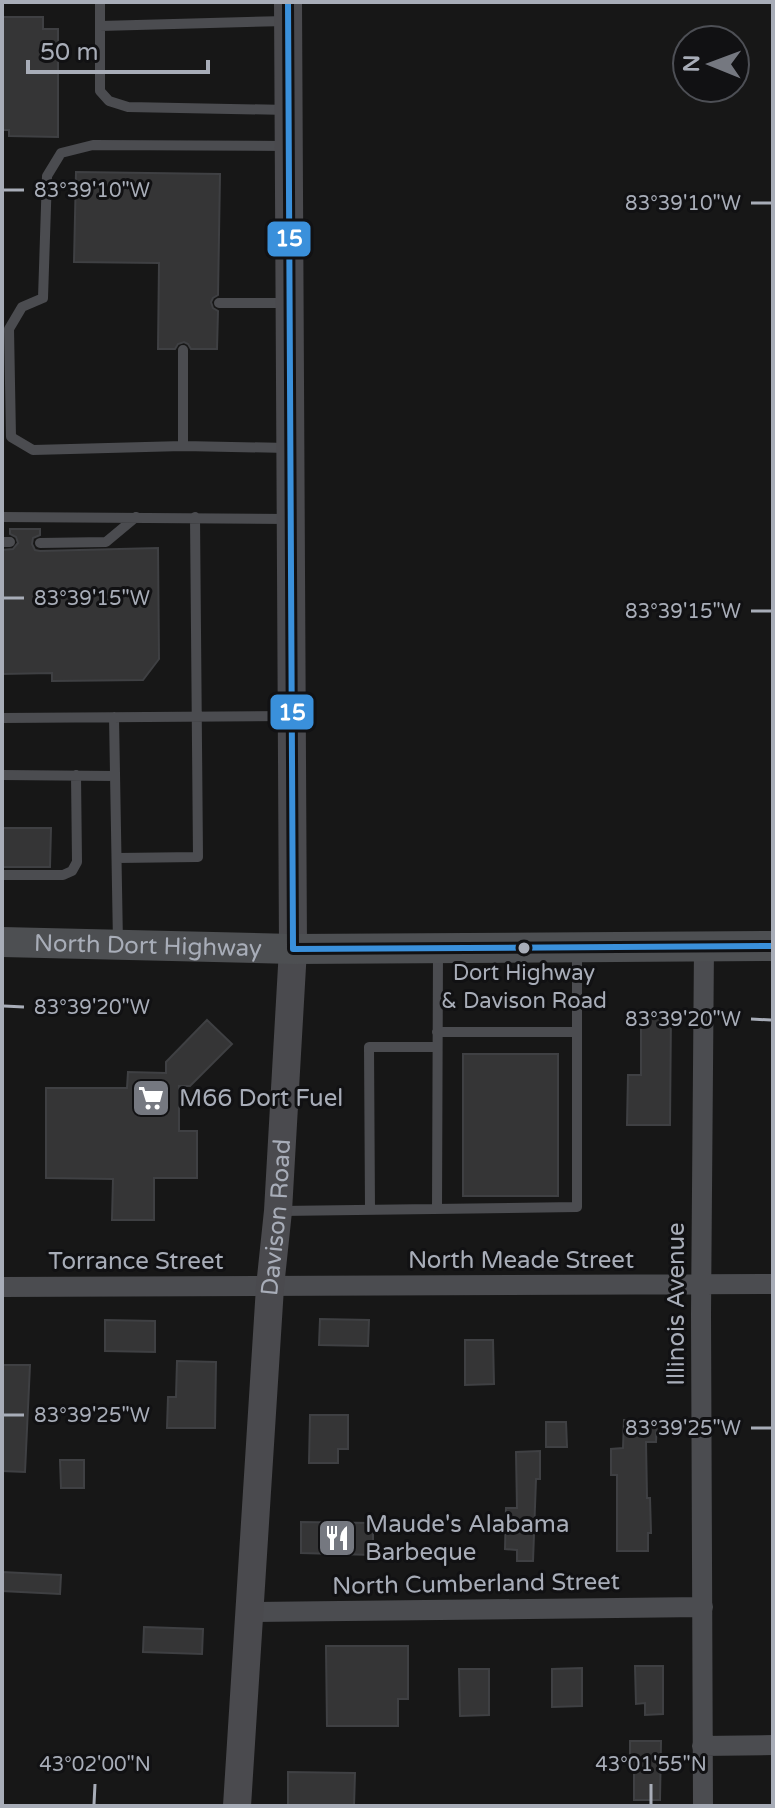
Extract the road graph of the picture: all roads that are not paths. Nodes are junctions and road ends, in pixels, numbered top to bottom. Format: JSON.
{"nodes":[{"id":1,"x":100,"y":2,"type":"edge"},
{"id":2,"x":288,"y":12,"type":"edge"},
{"id":3,"x":100,"y":26,"type":"junction"},
{"id":4,"x":289,"y":110,"type":"junction"},
{"id":5,"x":289,"y":146,"type":"junction"},
{"id":6,"x":219,"y":303,"type":"dead end"},
{"id":7,"x":289,"y":303,"type":"junction"},
{"id":8,"x":183,"y":350,"type":"dead end"},
{"id":9,"x":183,"y":446,"type":"junction"},
{"id":10,"x":290,"y":448,"type":"junction"},
{"id":11,"x":2,"y":517,"type":"edge"},
{"id":12,"x":136,"y":517,"type":"junction"},
{"id":13,"x":195,"y":517,"type":"junction"},
{"id":14,"x":291,"y":519,"type":"junction"},
{"id":15,"x":40,"y":543,"type":"dead end"},
{"id":16,"x":292,"y":716,"type":"junction"},
{"id":17,"x":114,"y":717,"type":"junction"},
{"id":18,"x":196,"y":717,"type":"junction"},
{"id":19,"x":2,"y":718,"type":"edge"},
{"id":20,"x":2,"y":775,"type":"edge"},
{"id":21,"x":76,"y":775,"type":"junction"},
{"id":22,"x":115,"y":776,"type":"junction"},
{"id":23,"x":117,"y":858,"type":"junction"},
{"id":24,"x":2,"y":875,"type":"edge"},
{"id":25,"x":2,"y":942,"type":"edge"},
{"id":26,"x":118,"y":945,"type":"junction"},
{"id":27,"x":704,"y":946,"type":"junction"},
{"id":28,"x":773,"y":946,"type":"edge"},
{"id":29,"x":577,"y":947,"type":"junction"},
{"id":30,"x":438,"y":948,"type":"junction"},
{"id":31,"x":293,"y":949,"type":"junction"},
{"id":32,"x":437,"y":1032,"type":"junction"},
{"id":33,"x":577,"y":1032,"type":"junction"},
{"id":34,"x":437,"y":1047,"type":"junction"},
{"id":35,"x":437,"y":1209,"type":"junction"},
{"id":36,"x":370,"y":1210,"type":"junction"},
{"id":37,"x":278,"y":1211,"type":"junction"},
{"id":38,"x":773,"y":1284,"type":"edge"},
{"id":39,"x":701,"y":1285,"type":"junction"},
{"id":40,"x":2,"y":1287,"type":"edge"},
{"id":41,"x":270,"y":1287,"type":"junction"},
{"id":42,"x":703,"y":1607,"type":"junction"},
{"id":43,"x":249,"y":1612,"type":"junction"},
{"id":44,"x":773,"y":1745,"type":"edge"},
{"id":45,"x":702,"y":1746,"type":"junction"},
{"id":46,"x":237,"y":1806,"type":"edge"},
{"id":47,"x":703,"y":1806,"type":"edge"}],
"edges":[{"from":1,"to":3,"type":"lane"},
{"from":2,"to":3,"type":"lane"},
{"from":2,"to":4,"type":"main road","name":"Davison Road"},
{"from":3,"to":4,"type":"lane"},
{"from":4,"to":5,"type":"main road","name":"Davison Road"},
{"from":5,"to":7,"type":"main road","name":"Davison Road"},
{"from":5,"to":9,"type":"lane"},
{"from":6,"to":7,"type":"lane"},
{"from":7,"to":10,"type":"main road","name":"Davison Road"},
{"from":8,"to":9,"type":"lane"},
{"from":9,"to":10,"type":"lane"},
{"from":10,"to":14,"type":"main road","name":"Davison Road"},
{"from":11,"to":12,"type":"lane"},
{"from":12,"to":13,"type":"lane"},
{"from":12,"to":15,"type":"lane"},
{"from":13,"to":14,"type":"lane"},
{"from":13,"to":18,"type":"lane"},
{"from":14,"to":16,"type":"main road","name":"Davison Road"},
{"from":16,"to":18,"type":"lane"},
{"from":16,"to":31,"type":"main road","name":"Davison Road"},
{"from":17,"to":18,"type":"lane"},
{"from":17,"to":19,"type":"lane"},
{"from":17,"to":22,"type":"lane"},
{"from":18,"to":23,"type":"lane"},
{"from":20,"to":21,"type":"lane"},
{"from":21,"to":22,"type":"lane"},
{"from":21,"to":24,"type":"lane"},
{"from":22,"to":23,"type":"lane"},
{"from":23,"to":26,"type":"lane"},
{"from":25,"to":26,"type":"main road","name":"North Dort Highway"},
{"from":26,"to":31,"type":"main road","name":"North Dort Highway"},
{"from":27,"to":28,"type":"main road","name":"North Dort Highway"},
{"from":27,"to":29,"type":"main road","name":"North Dort Highway"},
{"from":27,"to":39,"type":"street","name":"Illinois Avenue"},
{"from":29,"to":30,"type":"main road","name":"North Dort Highway"},
{"from":29,"to":33,"type":"lane"},
{"from":30,"to":31,"type":"main road","name":"North Dort Highway"},
{"from":30,"to":32,"type":"lane"},
{"from":31,"to":37,"type":"main road","name":"Davison Road"},
{"from":32,"to":33,"type":"lane"},
{"from":32,"to":34,"type":"lane"},
{"from":33,"to":35,"type":"lane"},
{"from":34,"to":35,"type":"lane"},
{"from":34,"to":36,"type":"lane"},
{"from":35,"to":36,"type":"lane"},
{"from":36,"to":37,"type":"lane"},
{"from":37,"to":41,"type":"main road","name":"Davison Road"},
{"from":38,"to":39,"type":"street","name":"North Meade Street"},
{"from":39,"to":41,"type":"street","name":"North Meade Street"},
{"from":39,"to":42,"type":"street","name":"Illinois Avenue"},
{"from":40,"to":41,"type":"street","name":"Torrance Street"},
{"from":41,"to":43,"type":"main road","name":"Davison Road"},
{"from":42,"to":43,"type":"street","name":"North Cumberland Street"},
{"from":42,"to":45,"type":"street","name":"Illinois Avenue"},
{"from":43,"to":46,"type":"main road","name":"Davison Road"},
{"from":44,"to":45,"type":"street"},
{"from":45,"to":47,"type":"street","name":"Illinois Avenue"}]}
